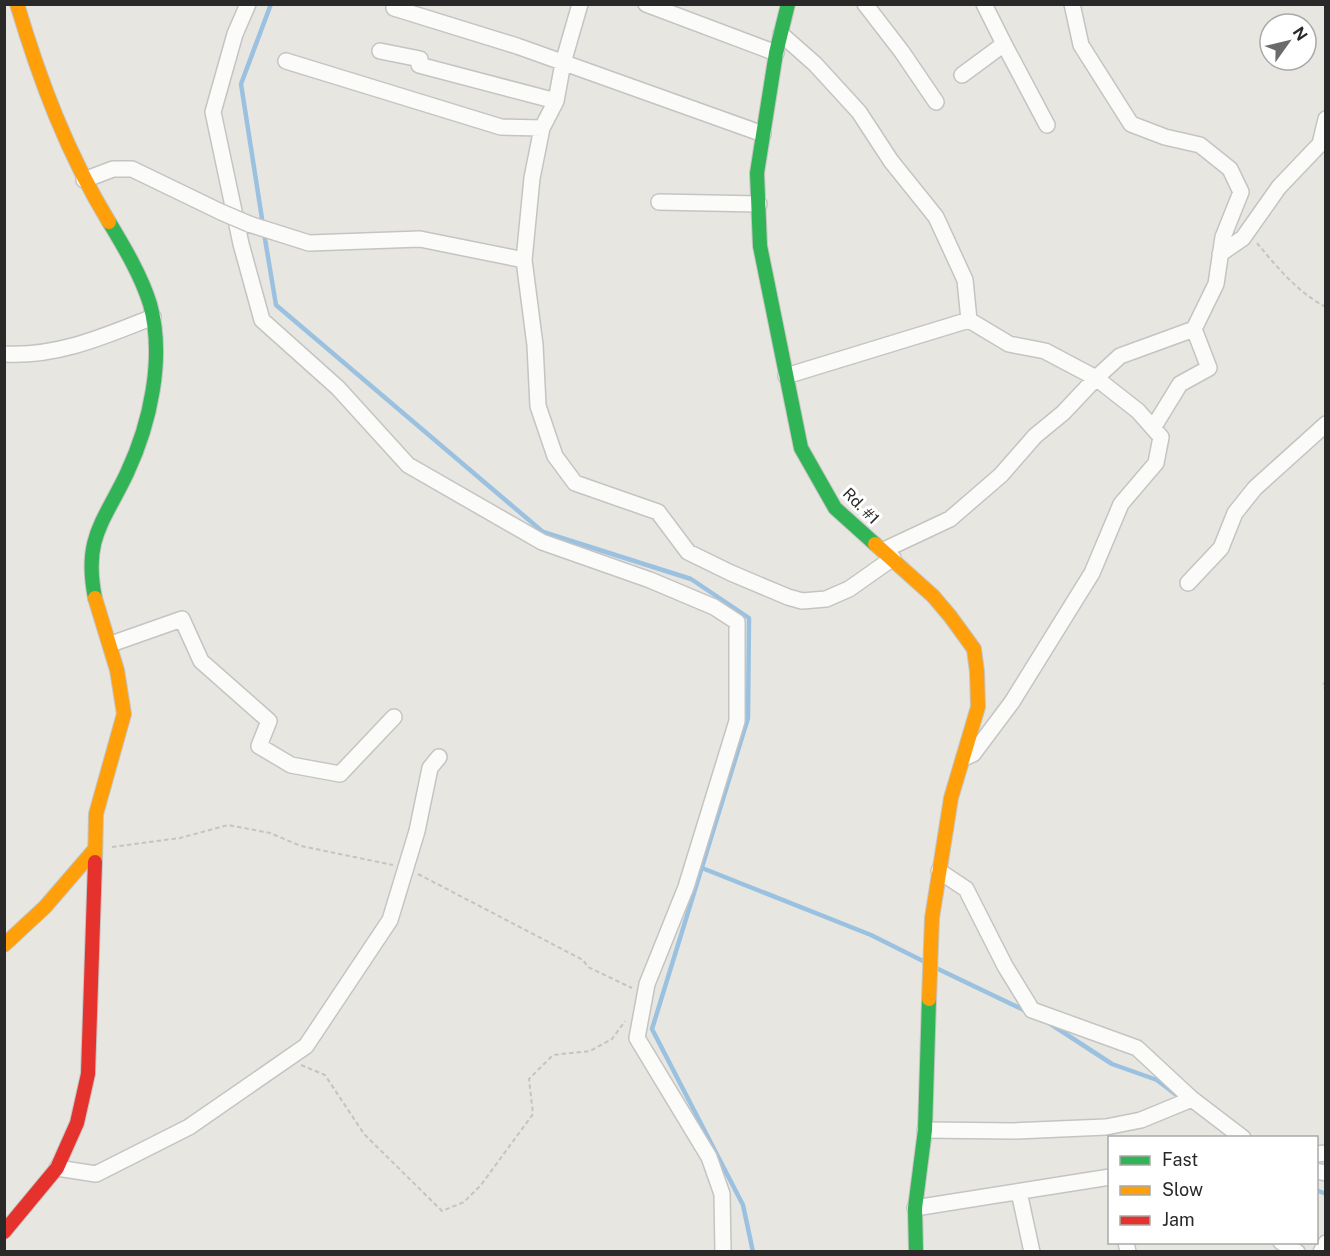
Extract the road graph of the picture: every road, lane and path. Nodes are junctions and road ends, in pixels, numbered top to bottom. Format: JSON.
{"nodes":[{"id":1,"x":17,"y":4,"type":"edge"},
{"id":2,"x":248,"y":4,"type":"edge"},
{"id":3,"x":580,"y":4,"type":"edge"},
{"id":4,"x":646,"y":4,"type":"edge"},
{"id":5,"x":788,"y":4,"type":"edge"},
{"id":6,"x":865,"y":4,"type":"edge"},
{"id":7,"x":984,"y":4,"type":"edge"},
{"id":8,"x":1072,"y":4,"type":"edge"},
{"id":9,"x":394,"y":8,"type":"dead end"},
{"id":10,"x":781,"y":34,"type":"junction"},
{"id":11,"x":1004,"y":44,"type":"junction"},
{"id":12,"x":380,"y":51,"type":"dead end"},
{"id":13,"x":776,"y":53,"type":"junction"},
{"id":14,"x":286,"y":61,"type":"dead end"},
{"id":15,"x":563,"y":63,"type":"junction"},
{"id":16,"x":962,"y":75,"type":"dead end"},
{"id":17,"x":556,"y":101,"type":"junction"},
{"id":18,"x":936,"y":102,"type":"dead end"},
{"id":19,"x":1326,"y":118,"type":"edge"},
{"id":20,"x":1047,"y":125,"type":"dead end"},
{"id":21,"x":542,"y":128,"type":"junction"},
{"id":22,"x":763,"y":134,"type":"junction"},
{"id":23,"x":84,"y":180,"type":"junction"},
{"id":24,"x":659,"y":202,"type":"dead end"},
{"id":25,"x":759,"y":204,"type":"junction"},
{"id":26,"x":1247,"y":231,"type":"junction"},
{"id":27,"x":1220,"y":254,"type":"junction"},
{"id":28,"x":525,"y":261,"type":"junction"},
{"id":29,"x":1326,"y":307,"type":"edge"},
{"id":30,"x":153,"y":317,"type":"junction"},
{"id":31,"x":969,"y":320,"type":"junction"},
{"id":32,"x":1194,"y":329,"type":"junction"},
{"id":33,"x":4,"y":354,"type":"edge"},
{"id":34,"x":786,"y":376,"type":"junction"},
{"id":35,"x":1096,"y":378,"type":"junction"},
{"id":36,"x":1326,"y":424,"type":"edge"},
{"id":37,"x":1153,"y":428,"type":"junction"},
{"id":38,"x":889,"y":554,"type":"junction"},
{"id":39,"x":1188,"y":583,"type":"dead end"},
{"id":40,"x":111,"y":644,"type":"junction"},
{"id":41,"x":1326,"y":681,"type":"edge"},
{"id":42,"x":1326,"y":691,"type":"edge"},
{"id":43,"x":394,"y":717,"type":"dead end"},
{"id":44,"x":439,"y":757,"type":"dead end"},
{"id":45,"x":964,"y":758,"type":"junction"},
{"id":46,"x":95,"y":849,"type":"junction"},
{"id":47,"x":406,"y":868,"type":"junction"},
{"id":48,"x":939,"y":871,"type":"junction"},
{"id":49,"x":4,"y":945,"type":"edge"},
{"id":50,"x":645,"y":994,"type":"junction"},
{"id":51,"x":625,"y":1021,"type":"dead end"},
{"id":52,"x":285,"y":1059,"type":"junction"},
{"id":53,"x":1192,"y":1099,"type":"junction"},
{"id":54,"x":925,"y":1130,"type":"junction"},
{"id":55,"x":1241,"y":1136,"type":"edge"},
{"id":56,"x":57,"y":1168,"type":"junction"},
{"id":57,"x":1108,"y":1177,"type":"edge"},
{"id":58,"x":1019,"y":1192,"type":"junction"},
{"id":59,"x":915,"y":1208,"type":"junction"},
{"id":60,"x":4,"y":1232,"type":"edge"},
{"id":61,"x":1326,"y":1243,"type":"edge"},
{"id":62,"x":723,"y":1251,"type":"edge"},
{"id":63,"x":916,"y":1251,"type":"edge"},
{"id":64,"x":1032,"y":1251,"type":"edge"},
{"id":65,"x":1321,"y":1251,"type":"edge"}],
"edges":[{"from":1,"to":23,"type":"street"},
{"from":2,"to":50,"type":"street"},
{"from":3,"to":15,"type":"street"},
{"from":4,"to":13,"type":"street"},
{"from":5,"to":10,"type":"street","name":"Rd. #1"},
{"from":6,"to":18,"type":"street"},
{"from":7,"to":11,"type":"street"},
{"from":8,"to":27,"type":"street"},
{"from":9,"to":15,"type":"street"},
{"from":10,"to":13,"type":"street","name":"Rd. #1"},
{"from":10,"to":31,"type":"street"},
{"from":11,"to":16,"type":"street"},
{"from":11,"to":20,"type":"street"},
{"from":12,"to":17,"type":"street"},
{"from":13,"to":22,"type":"street","name":"Rd. #1"},
{"from":14,"to":21,"type":"street"},
{"from":15,"to":17,"type":"street"},
{"from":15,"to":22,"type":"street"},
{"from":17,"to":21,"type":"street"},
{"from":19,"to":26,"type":"street"},
{"from":21,"to":28,"type":"street"},
{"from":22,"to":25,"type":"street","name":"Rd. #1"},
{"from":23,"to":28,"type":"street","bridge":true},
{"from":23,"to":30,"type":"street"},
{"from":24,"to":25,"type":"street"},
{"from":25,"to":34,"type":"street","name":"Rd. #1"},
{"from":26,"to":27,"type":"street"},
{"from":26,"to":29,"type":"path"},
{"from":27,"to":32,"type":"street"},
{"from":28,"to":38,"type":"street"},
{"from":30,"to":33,"type":"street"},
{"from":30,"to":40,"type":"street"},
{"from":31,"to":34,"type":"street"},
{"from":31,"to":35,"type":"street"},
{"from":32,"to":35,"type":"street"},
{"from":32,"to":37,"type":"street"},
{"from":34,"to":38,"type":"street","name":"Rd. #1"},
{"from":35,"to":37,"type":"street"},
{"from":35,"to":38,"type":"street"},
{"from":36,"to":39,"type":"street"},
{"from":37,"to":45,"type":"street"},
{"from":38,"to":45,"type":"street","name":"Rd. #1"},
{"from":40,"to":43,"type":"street"},
{"from":40,"to":46,"type":"street"},
{"from":41,"to":42,"type":"path"},
{"from":44,"to":47,"type":"street"},
{"from":45,"to":48,"type":"street","name":"Rd. #1"},
{"from":46,"to":47,"type":"path"},
{"from":46,"to":49,"type":"street"},
{"from":46,"to":56,"type":"street"},
{"from":47,"to":50,"type":"path"},
{"from":47,"to":52,"type":"street"},
{"from":48,"to":53,"type":"street"},
{"from":48,"to":54,"type":"street","name":"Rd. #1"},
{"from":50,"to":62,"type":"street"},
{"from":51,"to":52,"type":"path"},
{"from":52,"to":56,"type":"street"},
{"from":53,"to":54,"type":"street"},
{"from":53,"to":55,"type":"street"},
{"from":54,"to":59,"type":"street","name":"Rd. #1"},
{"from":56,"to":60,"type":"street"},
{"from":57,"to":58,"type":"street"},
{"from":58,"to":59,"type":"street"},
{"from":58,"to":64,"type":"street"},
{"from":59,"to":63,"type":"street","name":"Rd. #1"},
{"from":61,"to":65,"type":"street"}]}
